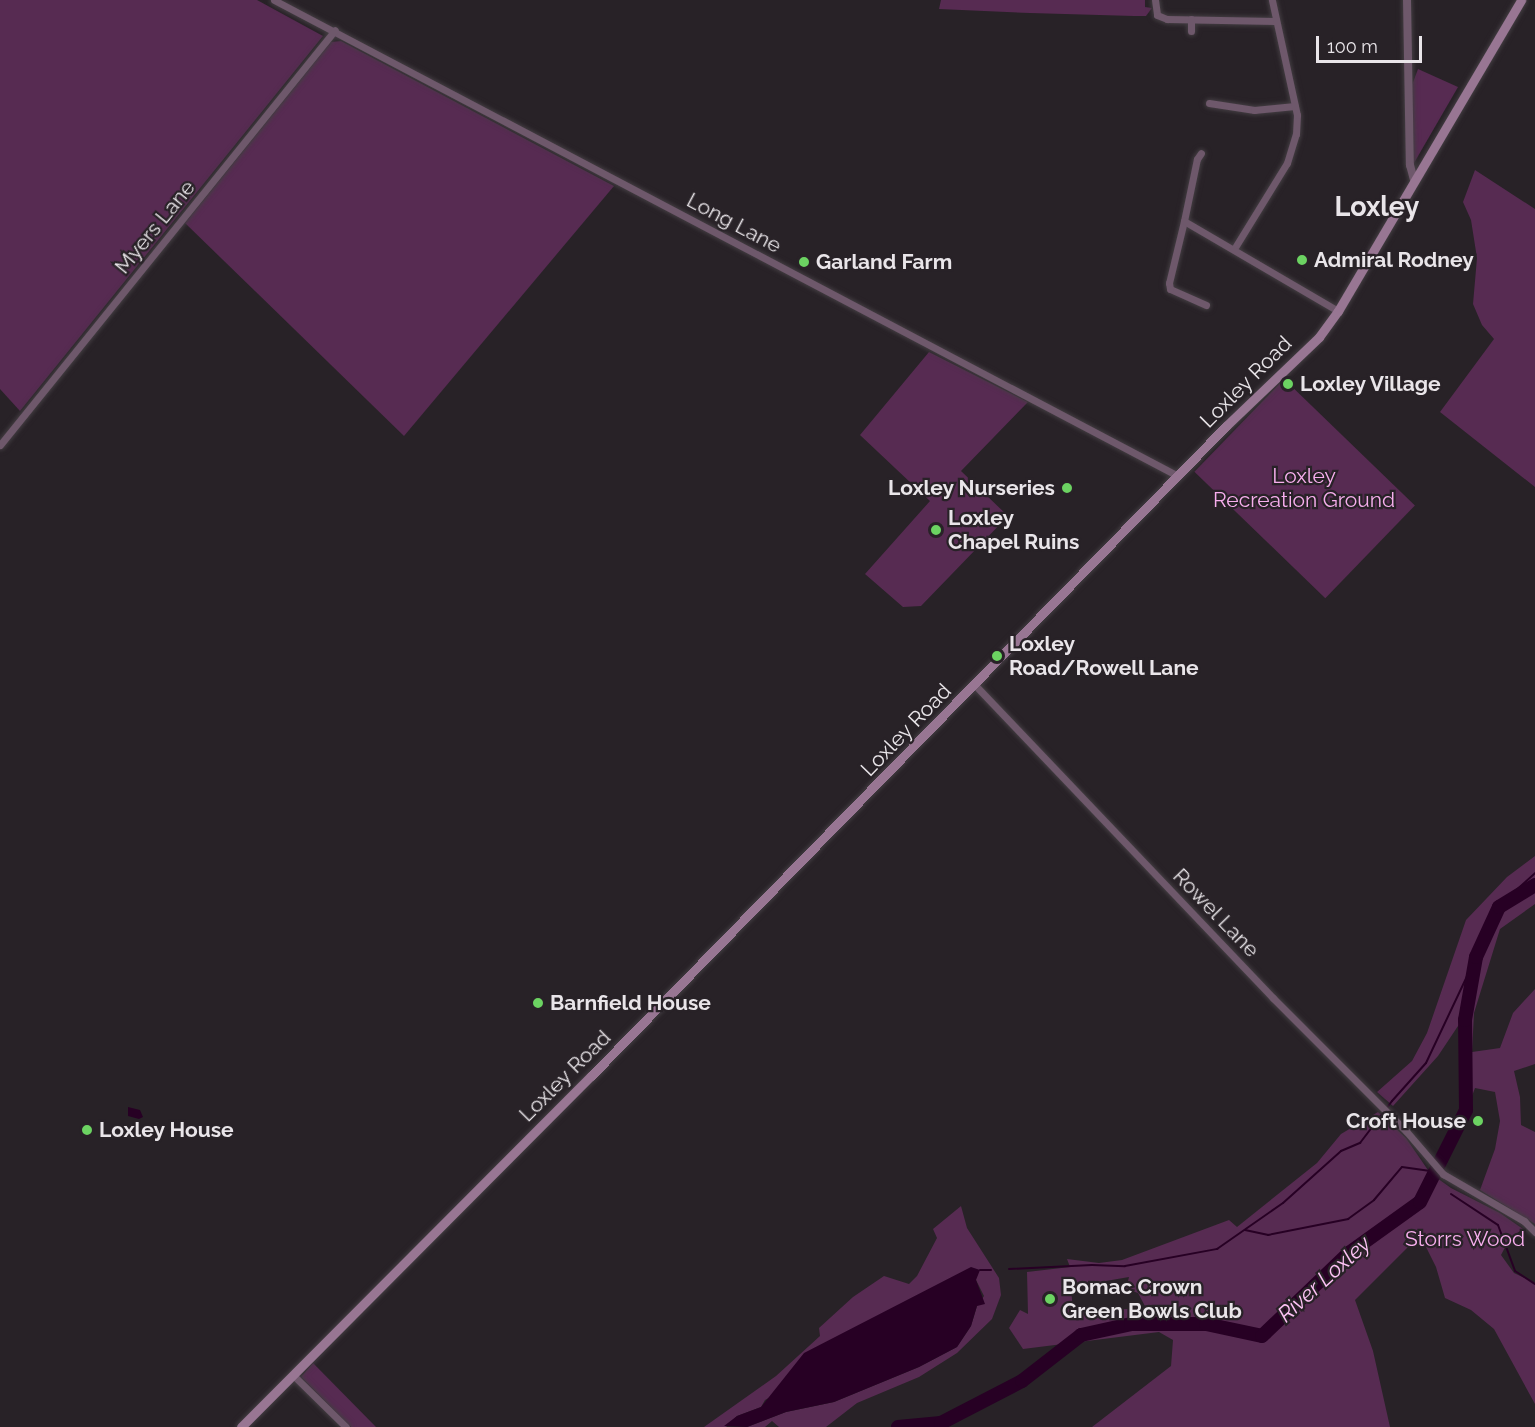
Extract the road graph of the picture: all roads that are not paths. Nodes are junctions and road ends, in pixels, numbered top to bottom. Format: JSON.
{"nodes":[{"id":1,"x":274,"y":0,"type":"edge"},
{"id":2,"x":1155,"y":0,"type":"edge"},
{"id":3,"x":1272,"y":0,"type":"edge"},
{"id":4,"x":1407,"y":0,"type":"edge"},
{"id":5,"x":1521,"y":0,"type":"edge"},
{"id":6,"x":1191,"y":19,"type":"junction"},
{"id":7,"x":1275,"y":21,"type":"junction"},
{"id":8,"x":335,"y":30,"type":"junction"},
{"id":9,"x":1191,"y":31,"type":"dead end"},
{"id":10,"x":1209,"y":102,"type":"dead end"},
{"id":11,"x":1295,"y":106,"type":"junction"},
{"id":12,"x":1201,"y":153,"type":"dead end"},
{"id":13,"x":1414,"y":180,"type":"junction"},
{"id":14,"x":1184,"y":221,"type":"junction"},
{"id":15,"x":1234,"y":249,"type":"junction"},
{"id":16,"x":1206,"y":305,"type":"dead end"},
{"id":17,"x":1338,"y":311,"type":"junction"},
{"id":18,"x":0,"y":445,"type":"edge"},
{"id":19,"x":1178,"y":476,"type":"junction"},
{"id":20,"x":975,"y":685,"type":"junction"},
{"id":21,"x":1535,"y":1232,"type":"edge"},
{"id":22,"x":293,"y":1375,"type":"junction"},
{"id":23,"x":241,"y":1427,"type":"edge"},
{"id":24,"x":346,"y":1427,"type":"edge"}],
"edges":[{"from":1,"to":8,"type":"street","name":"Long Lane"},
{"from":2,"to":6,"type":"street"},
{"from":3,"to":7,"type":"street"},
{"from":4,"to":13,"type":"street"},
{"from":5,"to":13,"type":"main road","name":"Loxley Road"},
{"from":6,"to":7,"type":"street"},
{"from":6,"to":9,"type":"street"},
{"from":7,"to":11,"type":"street"},
{"from":8,"to":18,"type":"street","name":"Myers Lane"},
{"from":8,"to":19,"type":"street","name":"Long Lane"},
{"from":10,"to":11,"type":"street"},
{"from":11,"to":15,"type":"street"},
{"from":12,"to":14,"type":"street"},
{"from":13,"to":17,"type":"main road","name":"Loxley Road"},
{"from":14,"to":15,"type":"street"},
{"from":14,"to":16,"type":"street"},
{"from":15,"to":17,"type":"street"},
{"from":17,"to":19,"type":"main road","name":"Loxley Road"},
{"from":19,"to":20,"type":"main road","name":"Loxley Road"},
{"from":20,"to":21,"type":"street","name":"Rowel Lane"},
{"from":20,"to":22,"type":"main road","name":"Loxley Road"},
{"from":22,"to":23,"type":"main road","name":"Loxley Road"},
{"from":22,"to":24,"type":"street"}]}
